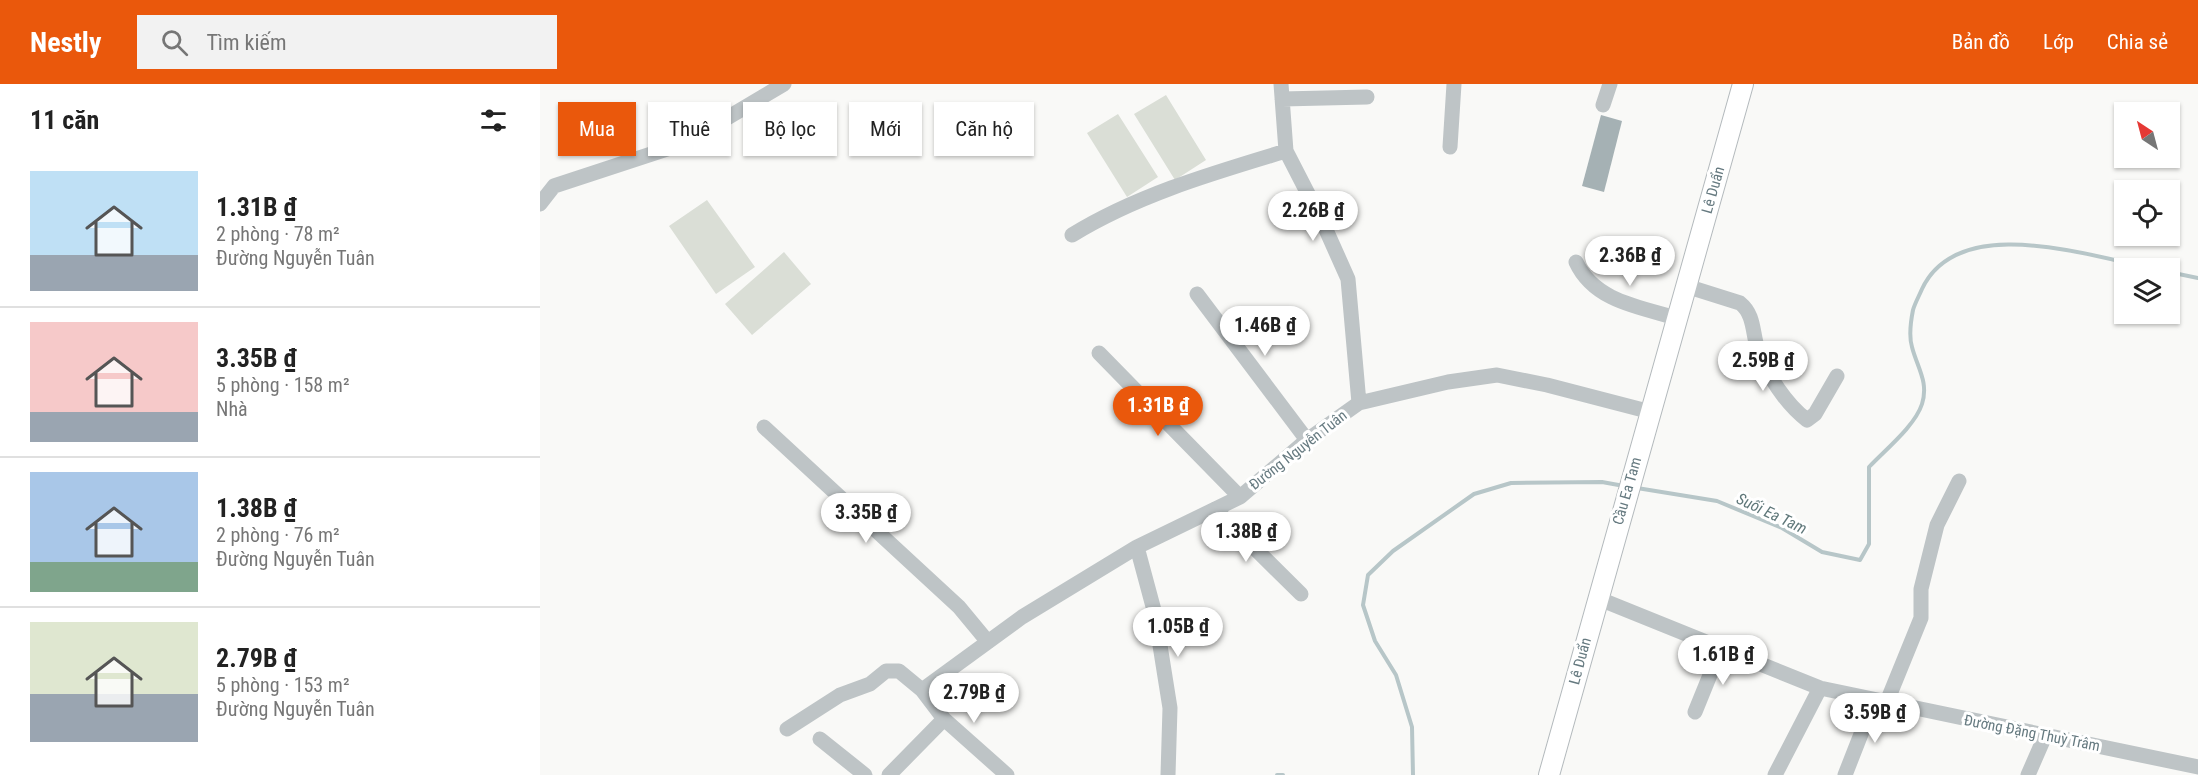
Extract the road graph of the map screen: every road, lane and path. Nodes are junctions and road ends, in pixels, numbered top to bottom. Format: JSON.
{"nodes":[{"id":1,"x":784,"y":84,"type":"edge"},
{"id":2,"x":1454,"y":84,"type":"edge"},
{"id":3,"x":1610,"y":84,"type":"edge"},
{"id":4,"x":1743,"y":84,"type":"edge"},
{"id":5,"x":1281,"y":92,"type":"edge"},
{"id":6,"x":1367,"y":97,"type":"dead end"},
{"id":7,"x":1603,"y":105,"type":"dead end"},
{"id":8,"x":1450,"y":147,"type":"dead end"},
{"id":9,"x":1286,"y":151,"type":"junction"},
{"id":10,"x":540,"y":204,"type":"edge"},
{"id":11,"x":1072,"y":235,"type":"dead end"},
{"id":12,"x":1576,"y":262,"type":"dead end"},
{"id":13,"x":1686,"y":286,"type":"junction"},
{"id":14,"x":1197,"y":294,"type":"dead end"},
{"id":15,"x":1677,"y":318,"type":"junction"},
{"id":16,"x":1100,"y":353,"type":"dead end"},
{"id":17,"x":1837,"y":376,"type":"dead end"},
{"id":18,"x":1359,"y":404,"type":"junction"},
{"id":19,"x":1651,"y":412,"type":"junction"},
{"id":20,"x":764,"y":427,"type":"dead end"},
{"id":21,"x":1643,"y":435,"type":"joint"},
{"id":22,"x":1307,"y":440,"type":"junction"},
{"id":23,"x":1959,"y":481,"type":"dead end"},
{"id":24,"x":1240,"y":497,"type":"junction"},
{"id":25,"x":1215,"y":509,"type":"junction"},
{"id":26,"x":1137,"y":546,"type":"junction"},
{"id":27,"x":1611,"y":547,"type":"joint"},
{"id":28,"x":1301,"y":594,"type":"dead end"},
{"id":29,"x":1597,"y":598,"type":"junction"},
{"id":30,"x":988,"y":642,"type":"junction"},
{"id":31,"x":1721,"y":648,"type":"junction"},
{"id":32,"x":1820,"y":688,"type":"junction"},
{"id":33,"x":922,"y":690,"type":"junction"},
{"id":34,"x":1880,"y":702,"type":"junction"},
{"id":35,"x":1695,"y":711,"type":"dead end"},
{"id":36,"x":944,"y":719,"type":"junction"},
{"id":37,"x":787,"y":729,"type":"dead end"},
{"id":38,"x":2045,"y":736,"type":"junction"},
{"id":39,"x":820,"y":739,"type":"dead end"},
{"id":40,"x":2198,"y":767,"type":"edge"},
{"id":41,"x":1001,"y":773,"type":"edge"},
{"id":42,"x":865,"y":775,"type":"edge"},
{"id":43,"x":889,"y":775,"type":"edge"},
{"id":44,"x":1168,"y":775,"type":"edge"},
{"id":45,"x":1549,"y":775,"type":"edge"},
{"id":46,"x":1775,"y":775,"type":"edge"},
{"id":47,"x":1845,"y":775,"type":"edge"},
{"id":48,"x":2028,"y":775,"type":"edge"}],
"edges":[{"from":1,"to":10,"type":"street"},
{"from":2,"to":8,"type":"street"},
{"from":3,"to":7,"type":"street"},
{"from":4,"to":13,"type":"main road","name":"Lê Duẩn"},
{"from":5,"to":6,"type":"street"},
{"from":5,"to":9,"type":"street"},
{"from":9,"to":11,"type":"street"},
{"from":9,"to":18,"type":"street"},
{"from":12,"to":15,"type":"street"},
{"from":13,"to":15,"type":"main road","name":"Lê Duẩn"},
{"from":13,"to":17,"type":"street"},
{"from":14,"to":22,"type":"street"},
{"from":15,"to":19,"type":"main road","name":"Lê Duẩn"},
{"from":16,"to":24,"type":"street"},
{"from":18,"to":19,"type":"street","name":"Đường Nguyễn Tuân"},
{"from":18,"to":22,"type":"street","name":"Đường Nguyễn Tuân"},
{"from":19,"to":21,"type":"main road","name":"Lê Duẩn"},
{"from":20,"to":30,"type":"street"},
{"from":21,"to":27,"type":"main road","name":"Cầu Ea Tam"},
{"from":22,"to":24,"type":"street","name":"Đường Nguyễn Tuân"},
{"from":23,"to":34,"type":"street"},
{"from":24,"to":25,"type":"street","name":"Đường Nguyễn Tuân"},
{"from":25,"to":26,"type":"street","name":"Đường Nguyễn Tuân"},
{"from":25,"to":28,"type":"street"},
{"from":26,"to":30,"type":"street","name":"Đường Nguyễn Tuân"},
{"from":26,"to":44,"type":"street"},
{"from":27,"to":29,"type":"main road","name":"Lê Duẩn"},
{"from":29,"to":31,"type":"street","name":"Đường Đặng Thuỳ Trâm"},
{"from":29,"to":45,"type":"main road","name":"Lê Duẩn"},
{"from":30,"to":33,"type":"street","name":"Đường Nguyễn Tuân"},
{"from":31,"to":32,"type":"street","name":"Đường Đặng Thuỳ Trâm"},
{"from":31,"to":35,"type":"street"},
{"from":32,"to":34,"type":"street","name":"Đường Đặng Thuỳ Trâm"},
{"from":32,"to":46,"type":"street"},
{"from":33,"to":36,"type":"street"},
{"from":33,"to":37,"type":"street"},
{"from":34,"to":38,"type":"street","name":"Đường Đặng Thuỳ Trâm"},
{"from":34,"to":47,"type":"street"},
{"from":36,"to":41,"type":"street"},
{"from":36,"to":43,"type":"street"},
{"from":38,"to":40,"type":"street","name":"Đường Đặng Thuỳ Trâm"},
{"from":38,"to":48,"type":"street"},
{"from":39,"to":42,"type":"street"}]}
